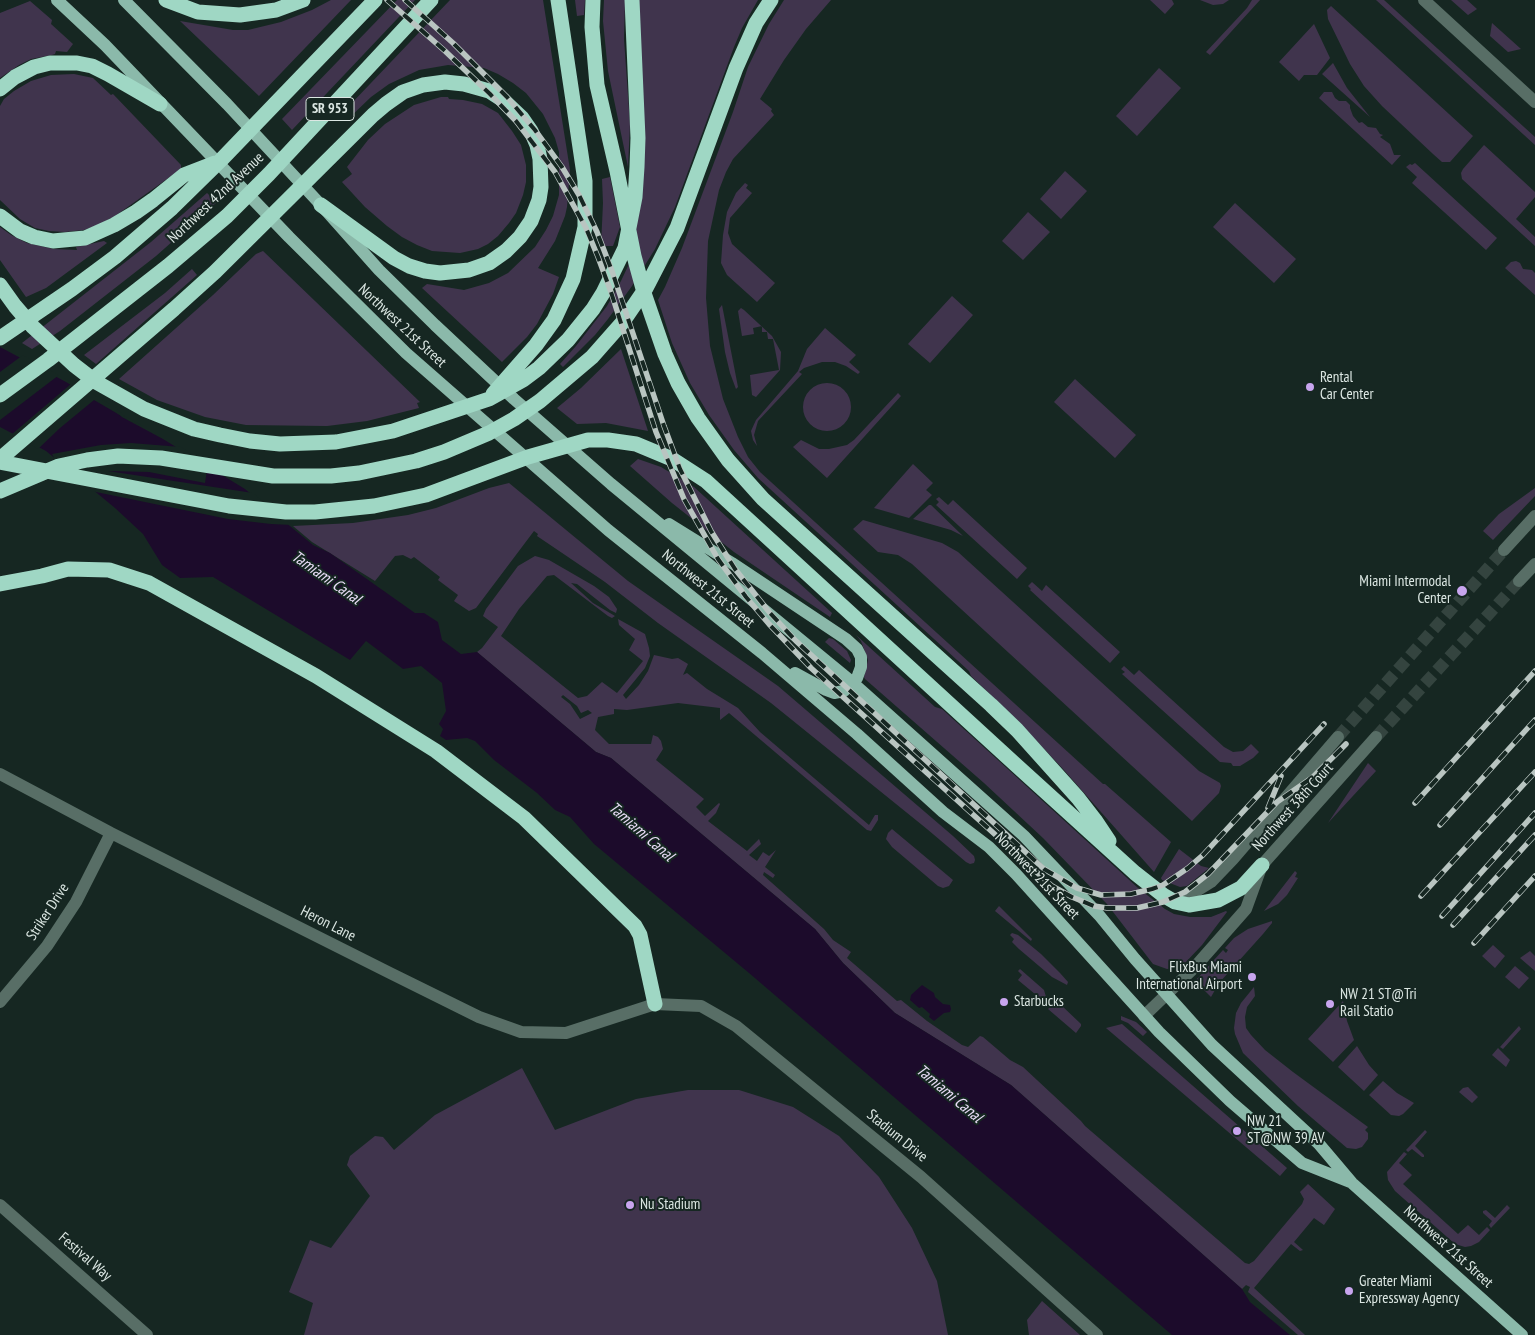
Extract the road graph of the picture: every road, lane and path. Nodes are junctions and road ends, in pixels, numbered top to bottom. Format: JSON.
{"nodes":[{"id":1,"x":57,"y":0,"type":"edge"},
{"id":2,"x":124,"y":0,"type":"edge"},
{"id":3,"x":166,"y":0,"type":"edge"},
{"id":4,"x":303,"y":0,"type":"edge"},
{"id":5,"x":375,"y":0,"type":"edge"},
{"id":6,"x":431,"y":0,"type":"edge"},
{"id":7,"x":558,"y":0,"type":"edge"},
{"id":8,"x":593,"y":0,"type":"edge"},
{"id":9,"x":632,"y":0,"type":"edge"},
{"id":10,"x":771,"y":0,"type":"edge"},
{"id":11,"x":1424,"y":0,"type":"edge"},
{"id":12,"x":0,"y":90,"type":"edge"},
{"id":13,"x":1535,"y":102,"type":"edge"},
{"id":14,"x":160,"y":104,"type":"junction"},
{"id":15,"x":221,"y":160,"type":"junction"},
{"id":16,"x":321,"y":205,"type":"junction"},
{"id":17,"x":0,"y":216,"type":"edge"},
{"id":18,"x":0,"y":285,"type":"edge"},
{"id":19,"x":3,"y":336,"type":"edge"},
{"id":20,"x":0,"y":395,"type":"edge"},
{"id":21,"x":489,"y":400,"type":"junction"},
{"id":22,"x":1,"y":460,"type":"edge"},
{"id":23,"x":0,"y":491,"type":"edge"},
{"id":24,"x":628,"y":499,"type":"junction"},
{"id":25,"x":1535,"y":516,"type":"edge"},
{"id":26,"x":1504,"y":550,"type":"tunnel mouth"},
{"id":27,"x":1535,"y":564,"type":"edge"},
{"id":28,"x":1519,"y":581,"type":"tunnel mouth"},
{"id":29,"x":0,"y":584,"type":"edge"},
{"id":30,"x":762,"y":653,"type":"junction"},
{"id":31,"x":853,"y":683,"type":"junction"},
{"id":32,"x":1338,"y":737,"type":"tunnel mouth"},
{"id":33,"x":1376,"y":737,"type":"tunnel mouth"},
{"id":34,"x":0,"y":774,"type":"edge"},
{"id":35,"x":111,"y":833,"type":"junction"},
{"id":36,"x":1121,"y":859,"type":"junction"},
{"id":37,"x":1262,"y":865,"type":"junction"},
{"id":38,"x":1175,"y":902,"type":"junction"},
{"id":39,"x":1167,"y":994,"type":"junction"},
{"id":40,"x":0,"y":1002,"type":"edge"},
{"id":41,"x":655,"y":1004,"type":"junction"},
{"id":42,"x":1144,"y":1016,"type":"junction"},
{"id":43,"x":1352,"y":1183,"type":"junction"},
{"id":44,"x":0,"y":1205,"type":"edge"},
{"id":45,"x":147,"y":1335,"type":"edge"},
{"id":46,"x":1097,"y":1335,"type":"edge"},
{"id":47,"x":1522,"y":1335,"type":"edge"}],
"edges":[{"from":1,"to":14,"type":"main road","name":"Northwest 21st Street"},
{"from":2,"to":16,"type":"main road","name":"Northwest 21st Street"},
{"from":3,"to":4,"type":"highway"},
{"from":5,"to":15,"type":"highway","name":"Northwest 42nd Avenue","number":"SR 953"},
{"from":6,"to":20,"type":"highway","name":"Northwest 42nd Avenue","number":"SR 953"},
{"from":7,"to":21,"type":"highway"},
{"from":8,"to":36,"type":"highway"},
{"from":9,"to":21,"type":"highway"},
{"from":10,"to":23,"type":"highway"},
{"from":11,"to":13,"type":"street"},
{"from":12,"to":14,"type":"highway"},
{"from":14,"to":30,"type":"main road","name":"Northwest 21st Street"},
{"from":15,"to":17,"type":"highway"},
{"from":15,"to":19,"type":"highway","name":"Northwest 42nd Avenue","number":"SR 953"},
{"from":16,"to":22,"type":"highway"},
{"from":16,"to":24,"type":"main road","name":"Northwest 21st Street"},
{"from":18,"to":21,"type":"highway"},
{"from":22,"to":36,"type":"highway"},
{"from":24,"to":31,"type":"main road","name":"Northwest 21st Street"},
{"from":24,"to":31,"type":"main road"},
{"from":25,"to":26,"type":"street"},
{"from":27,"to":28,"type":"street"},
{"from":29,"to":41,"type":"highway"},
{"from":30,"to":31,"type":"main road"},
{"from":30,"to":42,"type":"main road","name":"Northwest 21st Street"},
{"from":31,"to":39,"type":"main road","name":"Northwest 21st Street"},
{"from":32,"to":38,"type":"street"},
{"from":33,"to":37,"type":"street","name":"Northwest 38th Court"},
{"from":34,"to":35,"type":"street","name":"Heron Lane"},
{"from":35,"to":40,"type":"street","name":"Striker Drive"},
{"from":35,"to":41,"type":"street","name":"Heron Lane"},
{"from":36,"to":38,"type":"highway"},
{"from":37,"to":38,"type":"highway"},
{"from":37,"to":39,"type":"street","name":"Northwest 38th Court"},
{"from":39,"to":42,"type":"street","name":"Northwest 38th Court"},
{"from":39,"to":43,"type":"main road","name":"Northwest 21st Street"},
{"from":41,"to":46,"type":"street","name":"Stadium Drive"},
{"from":42,"to":43,"type":"main road","name":"Northwest 21st Street"},
{"from":43,"to":47,"type":"main road","name":"Northwest 21st Street"},
{"from":44,"to":45,"type":"street","name":"Festival Way"}]}
